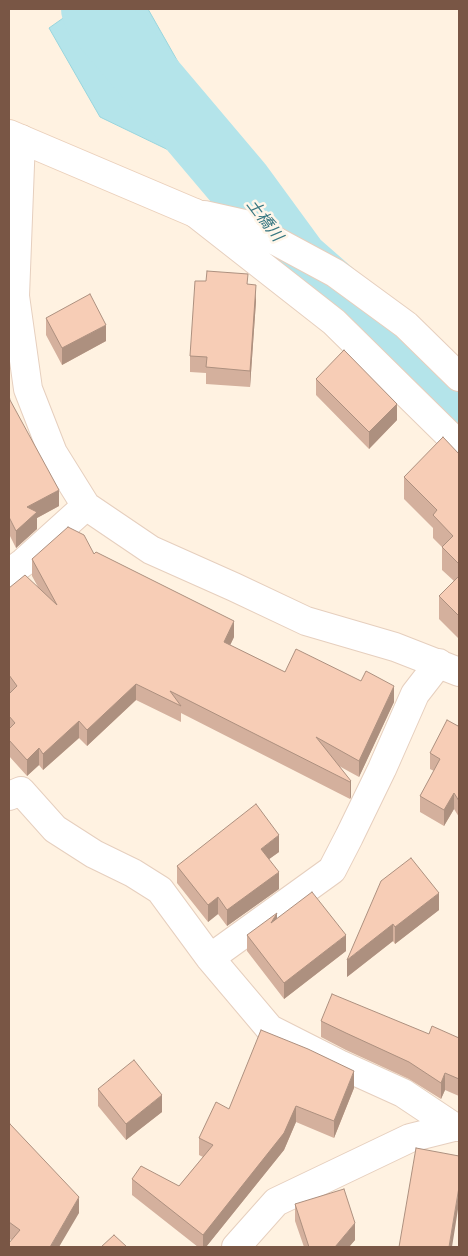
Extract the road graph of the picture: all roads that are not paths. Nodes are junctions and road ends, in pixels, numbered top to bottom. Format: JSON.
{"nodes":[{"id":1,"x":15,"y":136,"type":"edge"},
{"id":2,"x":195,"y":213,"type":"junction"},
{"id":3,"x":459,"y":377,"type":"edge"},
{"id":4,"x":459,"y":445,"type":"edge"},
{"id":5,"x":86,"y":506,"type":"junction"},
{"id":6,"x":9,"y":573,"type":"edge"},
{"id":7,"x":449,"y":668,"type":"edge"},
{"id":8,"x":9,"y":796,"type":"edge"},
{"id":9,"x":210,"y":958,"type":"junction"},
{"id":10,"x":457,"y":1127,"type":"edge"},
{"id":11,"x":236,"y":1247,"type":"edge"}],
"edges":[{"from":1,"to":2,"type":"street"},
{"from":1,"to":5,"type":"street"},
{"from":2,"to":3,"type":"street"},
{"from":2,"to":4,"type":"street"},
{"from":5,"to":6,"type":"street"},
{"from":5,"to":7,"type":"street"},
{"from":7,"to":9,"type":"street"},
{"from":8,"to":9,"type":"street"},
{"from":9,"to":10,"type":"street"},
{"from":10,"to":11,"type":"street"}]}
